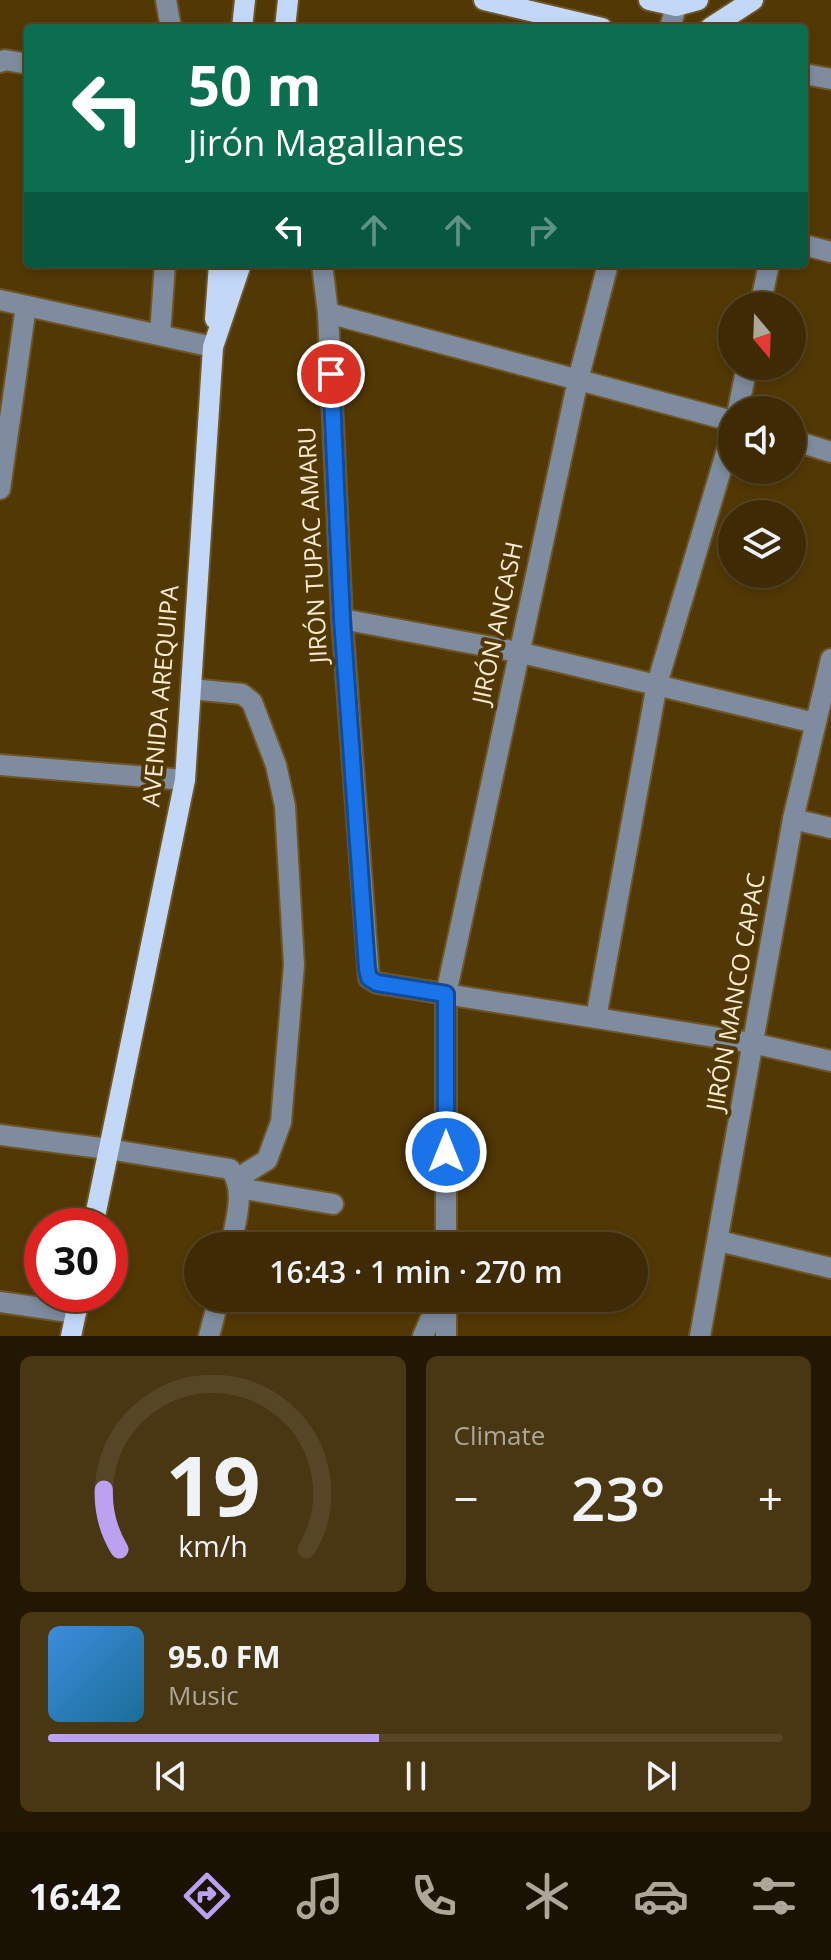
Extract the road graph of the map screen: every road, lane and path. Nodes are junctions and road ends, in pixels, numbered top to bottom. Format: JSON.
{"nodes":[{"id":1,"x":166,"y":0,"type":"edge"},
{"id":2,"x":245,"y":0,"type":"edge"},
{"id":3,"x":290,"y":0,"type":"edge"},
{"id":4,"x":484,"y":0,"type":"edge"},
{"id":5,"x":649,"y":0,"type":"edge"},
{"id":6,"x":698,"y":0,"type":"edge"},
{"id":7,"x":753,"y":0,"type":"edge"},
{"id":8,"x":676,"y":6,"type":"junction"},
{"id":9,"x":170,"y":24,"type":"edge"},
{"id":10,"x":242,"y":24,"type":"edge"},
{"id":11,"x":286,"y":24,"type":"edge"},
{"id":12,"x":293,"y":24,"type":"edge"},
{"id":13,"x":585,"y":24,"type":"edge"},
{"id":14,"x":671,"y":24,"type":"edge"},
{"id":15,"x":716,"y":24,"type":"edge"},
{"id":16,"x":0,"y":62,"type":"edge"},
{"id":17,"x":24,"y":63,"type":"edge"},
{"id":18,"x":808,"y":75,"type":"edge"},
{"id":19,"x":831,"y":79,"type":"edge"},
{"id":20,"x":808,"y":246,"type":"edge"},
{"id":21,"x":831,"y":252,"type":"edge"},
{"id":22,"x":165,"y":268,"type":"edge"},
{"id":23,"x":219,"y":268,"type":"edge"},
{"id":24,"x":240,"y":268,"type":"edge"},
{"id":25,"x":322,"y":268,"type":"edge"},
{"id":26,"x":607,"y":268,"type":"edge"},
{"id":27,"x":768,"y":268,"type":"edge"},
{"id":28,"x":763,"y":292,"type":"edge"},
{"id":29,"x":0,"y":300,"type":"edge"},
{"id":30,"x":26,"y":306,"type":"junction"},
{"id":31,"x":328,"y":313,"type":"junction"},
{"id":32,"x":160,"y":335,"type":"junction"},
{"id":33,"x":213,"y":347,"type":"junction"},
{"id":34,"x":578,"y":380,"type":"junction"},
{"id":35,"x":718,"y":417,"type":"edge"},
{"id":36,"x":806,"y":444,"type":"edge"},
{"id":37,"x":831,"y":452,"type":"edge"},
{"id":38,"x":718,"y":480,"type":"edge"},
{"id":39,"x":0,"y":489,"type":"edge"},
{"id":40,"x":342,"y":619,"type":"junction"},
{"id":41,"x":518,"y":652,"type":"junction"},
{"id":42,"x":830,"y":663,"type":"edge"},
{"id":43,"x":657,"y":684,"type":"junction"},
{"id":44,"x":191,"y":689,"type":"junction"},
{"id":45,"x":815,"y":723,"type":"junction"},
{"id":46,"x":0,"y":765,"type":"edge"},
{"id":47,"x":185,"y":780,"type":"junction"},
{"id":48,"x":793,"y":819,"type":"junction"},
{"id":49,"x":831,"y":828,"type":"edge"},
{"id":50,"x":446,"y":994,"type":"junction"},
{"id":51,"x":596,"y":1018,"type":"junction"},
{"id":52,"x":752,"y":1043,"type":"junction"},
{"id":53,"x":831,"y":1061,"type":"edge"},
{"id":54,"x":0,"y":1135,"type":"edge"},
{"id":55,"x":108,"y":1149,"type":"junction"},
{"id":56,"x":239,"y":1183,"type":"junction"},
{"id":57,"x":333,"y":1204,"type":"dead end"},
{"id":58,"x":97,"y":1208,"type":"edge"},
{"id":59,"x":233,"y":1232,"type":"edge"},
{"id":60,"x":446,"y":1232,"type":"edge"},
{"id":61,"x":719,"y":1241,"type":"junction"},
{"id":62,"x":831,"y":1268,"type":"edge"},
{"id":63,"x":0,"y":1302,"type":"edge"},
{"id":64,"x":24,"y":1303,"type":"edge"},
{"id":65,"x":76,"y":1312,"type":"edge"},
{"id":66,"x":215,"y":1312,"type":"edge"},
{"id":67,"x":437,"y":1312,"type":"edge"},
{"id":68,"x":446,"y":1312,"type":"edge"},
{"id":69,"x":71,"y":1336,"type":"edge"},
{"id":70,"x":209,"y":1336,"type":"edge"},
{"id":71,"x":423,"y":1336,"type":"edge"},
{"id":72,"x":446,"y":1336,"type":"edge"},
{"id":73,"x":700,"y":1336,"type":"edge"}],
"edges":[{"from":1,"to":9,"type":"street"},
{"from":2,"to":10,"type":"main road"},
{"from":3,"to":11,"type":"main road"},
{"from":3,"to":12,"type":"street"},
{"from":4,"to":13,"type":"main road"},
{"from":5,"to":8,"type":"main road"},
{"from":6,"to":8,"type":"main road"},
{"from":7,"to":15,"type":"main road"},
{"from":8,"to":14,"type":"street"},
{"from":16,"to":17,"type":"street"},
{"from":18,"to":19,"type":"street"},
{"from":20,"to":21,"type":"street"},
{"from":22,"to":32,"type":"street"},
{"from":23,"to":33,"type":"main road"},
{"from":24,"to":33,"type":"main road","name":"AVENIDA AREQUIPA"},
{"from":25,"to":31,"type":"street","name":"JIRÓN TUPAC AMARU"},
{"from":26,"to":34,"type":"street","name":"JIRÓN ANCASH"},
{"from":27,"to":28,"type":"street"},
{"from":29,"to":30,"type":"street"},
{"from":30,"to":32,"type":"street"},
{"from":30,"to":39,"type":"street"},
{"from":31,"to":34,"type":"street"},
{"from":31,"to":40,"type":"street","name":"JIRÓN TUPAC AMARU"},
{"from":32,"to":33,"type":"street"},
{"from":33,"to":44,"type":"main road","name":"AVENIDA AREQUIPA"},
{"from":34,"to":35,"type":"street"},
{"from":34,"to":41,"type":"street","name":"JIRÓN ANCASH"},
{"from":36,"to":37,"type":"street"},
{"from":38,"to":43,"type":"street"},
{"from":40,"to":41,"type":"street"},
{"from":40,"to":50,"type":"street","name":"JIRÓN TUPAC AMARU"},
{"from":41,"to":43,"type":"street"},
{"from":41,"to":50,"type":"street","name":"JIRÓN ANCASH"},
{"from":42,"to":45,"type":"street","name":"JIRÓN MANCO CAPAC"},
{"from":43,"to":45,"type":"street"},
{"from":43,"to":51,"type":"street"},
{"from":44,"to":47,"type":"main road","name":"AVENIDA AREQUIPA"},
{"from":44,"to":56,"type":"street"},
{"from":45,"to":48,"type":"street","name":"JIRÓN MANCO CAPAC"},
{"from":46,"to":47,"type":"street"},
{"from":47,"to":55,"type":"main road","name":"AVENIDA AREQUIPA"},
{"from":48,"to":49,"type":"street"},
{"from":48,"to":52,"type":"street","name":"JIRÓN MANCO CAPAC"},
{"from":50,"to":51,"type":"street"},
{"from":50,"to":60,"type":"street","name":"JIRÓN ANCASH"},
{"from":51,"to":52,"type":"street"},
{"from":52,"to":53,"type":"street"},
{"from":52,"to":61,"type":"street","name":"JIRÓN MANCO CAPAC"},
{"from":54,"to":55,"type":"street"},
{"from":55,"to":56,"type":"street"},
{"from":55,"to":58,"type":"main road","name":"AVENIDA AREQUIPA"},
{"from":56,"to":57,"type":"street"},
{"from":56,"to":59,"type":"street"},
{"from":61,"to":62,"type":"street"},
{"from":61,"to":73,"type":"street","name":"JIRÓN MANCO CAPAC"},
{"from":63,"to":64,"type":"street"},
{"from":65,"to":69,"type":"main road"},
{"from":66,"to":70,"type":"street"},
{"from":67,"to":71,"type":"street"},
{"from":68,"to":72,"type":"street"}]}
